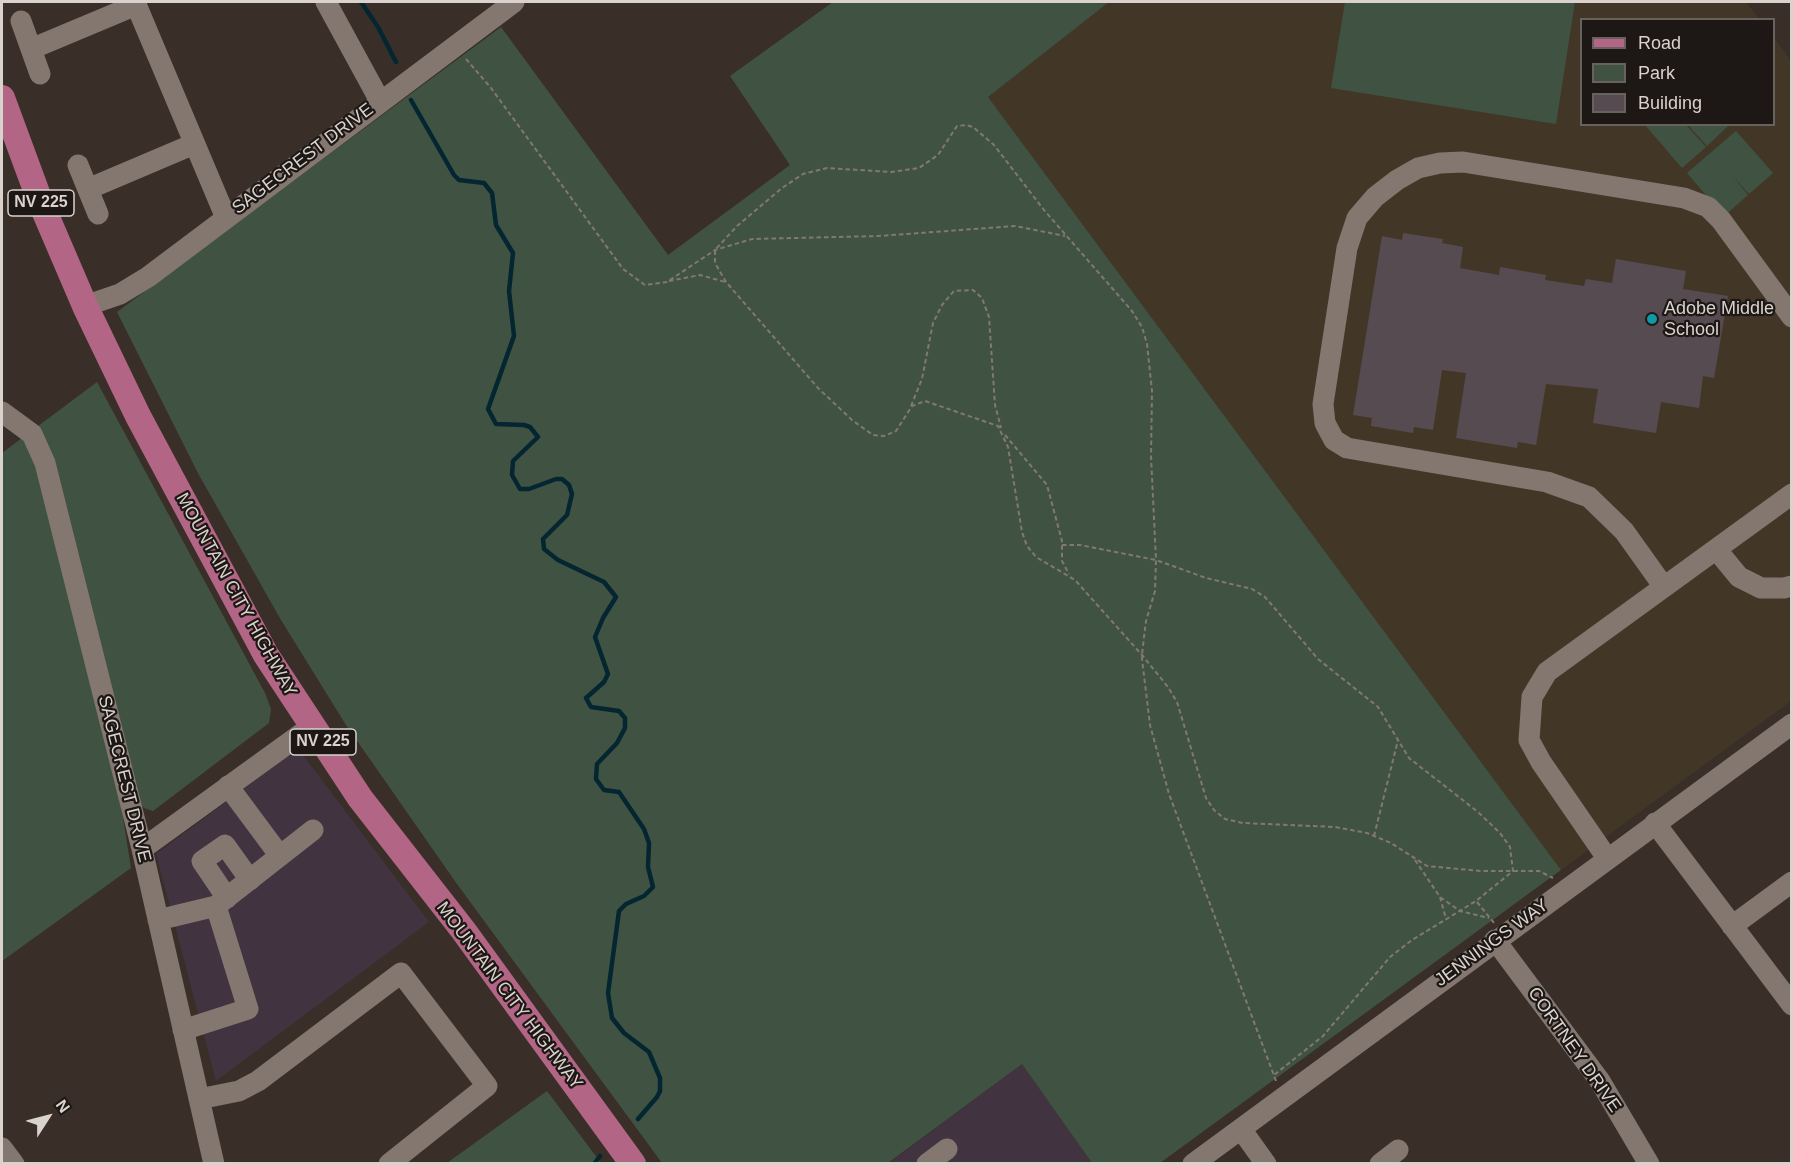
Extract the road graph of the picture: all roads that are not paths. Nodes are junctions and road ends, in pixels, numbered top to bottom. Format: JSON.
{"nodes":[{"id":1,"x":326,"y":2,"type":"edge"},
{"id":2,"x":514,"y":2,"type":"edge"},
{"id":3,"x":136,"y":3,"type":"edge"},
{"id":4,"x":21,"y":21,"type":"dead end"},
{"id":5,"x":31,"y":49,"type":"junction"},
{"id":6,"x":40,"y":74,"type":"dead end"},
{"id":7,"x":2,"y":98,"type":"edge"},
{"id":8,"x":380,"y":101,"type":"junction"},
{"id":9,"x":194,"y":144,"type":"junction"},
{"id":10,"x":78,"y":165,"type":"dead end"},
{"id":11,"x":88,"y":189,"type":"junction"},
{"id":12,"x":98,"y":214,"type":"dead end"},
{"id":13,"x":226,"y":218,"type":"junction"},
{"id":14,"x":85,"y":306,"type":"junction"},
{"id":15,"x":1791,"y":317,"type":"edge"},
{"id":16,"x":2,"y":412,"type":"edge"},
{"id":17,"x":1791,"y":494,"type":"edge"},
{"id":18,"x":1716,"y":549,"type":"junction"},
{"id":19,"x":1791,"y":586,"type":"edge"},
{"id":20,"x":1664,"y":587,"type":"junction"},
{"id":21,"x":1791,"y":724,"type":"edge"},
{"id":22,"x":312,"y":726,"type":"junction"},
{"id":23,"x":228,"y":786,"type":"junction"},
{"id":24,"x":1655,"y":824,"type":"junction"},
{"id":25,"x":313,"y":830,"type":"dead end"},
{"id":26,"x":142,"y":849,"type":"junction"},
{"id":27,"x":280,"y":856,"type":"junction"},
{"id":28,"x":1608,"y":858,"type":"junction"},
{"id":29,"x":250,"y":880,"type":"junction"},
{"id":30,"x":1791,"y":882,"type":"edge"},
{"id":31,"x":221,"y":902,"type":"junction"},
{"id":32,"x":158,"y":920,"type":"junction"},
{"id":33,"x":1732,"y":926,"type":"junction"},
{"id":34,"x":1499,"y":937,"type":"junction"},
{"id":35,"x":1791,"y":1005,"type":"edge"},
{"id":36,"x":183,"y":1030,"type":"junction"},
{"id":37,"x":199,"y":1099,"type":"junction"},
{"id":38,"x":1240,"y":1129,"type":"junction"},
{"id":39,"x":2,"y":1148,"type":"edge"},
{"id":40,"x":947,"y":1149,"type":"dead end"},
{"id":41,"x":1398,"y":1150,"type":"dead end"},
{"id":42,"x":211,"y":1163,"type":"edge"},
{"id":43,"x":14,"y":1164,"type":"edge"},
{"id":44,"x":389,"y":1164,"type":"edge"},
{"id":45,"x":633,"y":1164,"type":"edge"},
{"id":46,"x":927,"y":1164,"type":"edge"},
{"id":47,"x":1193,"y":1164,"type":"edge"},
{"id":48,"x":1266,"y":1164,"type":"edge"},
{"id":49,"x":1380,"y":1164,"type":"edge"},
{"id":50,"x":1649,"y":1164,"type":"edge"}],
"edges":[{"from":1,"to":8,"type":"street"},
{"from":2,"to":8,"type":"street","name":"SAGECREST DRIVE"},
{"from":3,"to":5,"type":"street"},
{"from":3,"to":9,"type":"street"},
{"from":4,"to":5,"type":"street"},
{"from":5,"to":6,"type":"street"},
{"from":7,"to":14,"type":"main road","name":"MOUNTAIN CITY HIGHWAY","number":"NV 225"},
{"from":8,"to":13,"type":"street","name":"SAGECREST DRIVE"},
{"from":9,"to":11,"type":"street"},
{"from":9,"to":13,"type":"street"},
{"from":10,"to":11,"type":"street"},
{"from":11,"to":12,"type":"street"},
{"from":13,"to":14,"type":"street","name":"SAGECREST DRIVE"},
{"from":14,"to":22,"type":"main road","name":"MOUNTAIN CITY HIGHWAY","number":"NV 225"},
{"from":15,"to":20,"type":"street"},
{"from":16,"to":26,"type":"street","name":"SAGECREST DRIVE"},
{"from":17,"to":18,"type":"street"},
{"from":18,"to":19,"type":"street"},
{"from":18,"to":20,"type":"street"},
{"from":20,"to":28,"type":"street"},
{"from":21,"to":24,"type":"street","name":"JENNINGS WAY"},
{"from":22,"to":23,"type":"street"},
{"from":22,"to":45,"type":"main road","name":"MOUNTAIN CITY HIGHWAY","number":"NV 225"},
{"from":23,"to":26,"type":"street"},
{"from":23,"to":27,"type":"street"},
{"from":24,"to":28,"type":"street","name":"JENNINGS WAY"},
{"from":24,"to":33,"type":"street"},
{"from":25,"to":27,"type":"street"},
{"from":26,"to":32,"type":"street","name":"SAGECREST DRIVE"},
{"from":27,"to":29,"type":"street"},
{"from":28,"to":34,"type":"street","name":"JENNINGS WAY"},
{"from":29,"to":31,"type":"street"},
{"from":29,"to":31,"type":"street"},
{"from":30,"to":33,"type":"street"},
{"from":31,"to":32,"type":"street"},
{"from":31,"to":36,"type":"street"},
{"from":32,"to":36,"type":"street","name":"SAGECREST DRIVE"},
{"from":33,"to":35,"type":"street"},
{"from":34,"to":38,"type":"street","name":"JENNINGS WAY"},
{"from":34,"to":50,"type":"street","name":"CORTNEY DRIVE"},
{"from":36,"to":37,"type":"street","name":"SAGECREST DRIVE"},
{"from":37,"to":42,"type":"street","name":"SAGECREST DRIVE"},
{"from":37,"to":44,"type":"street"},
{"from":38,"to":47,"type":"street","name":"JENNINGS WAY"},
{"from":38,"to":48,"type":"street"},
{"from":39,"to":43,"type":"street"},
{"from":40,"to":46,"type":"street"},
{"from":41,"to":49,"type":"street"}]}
